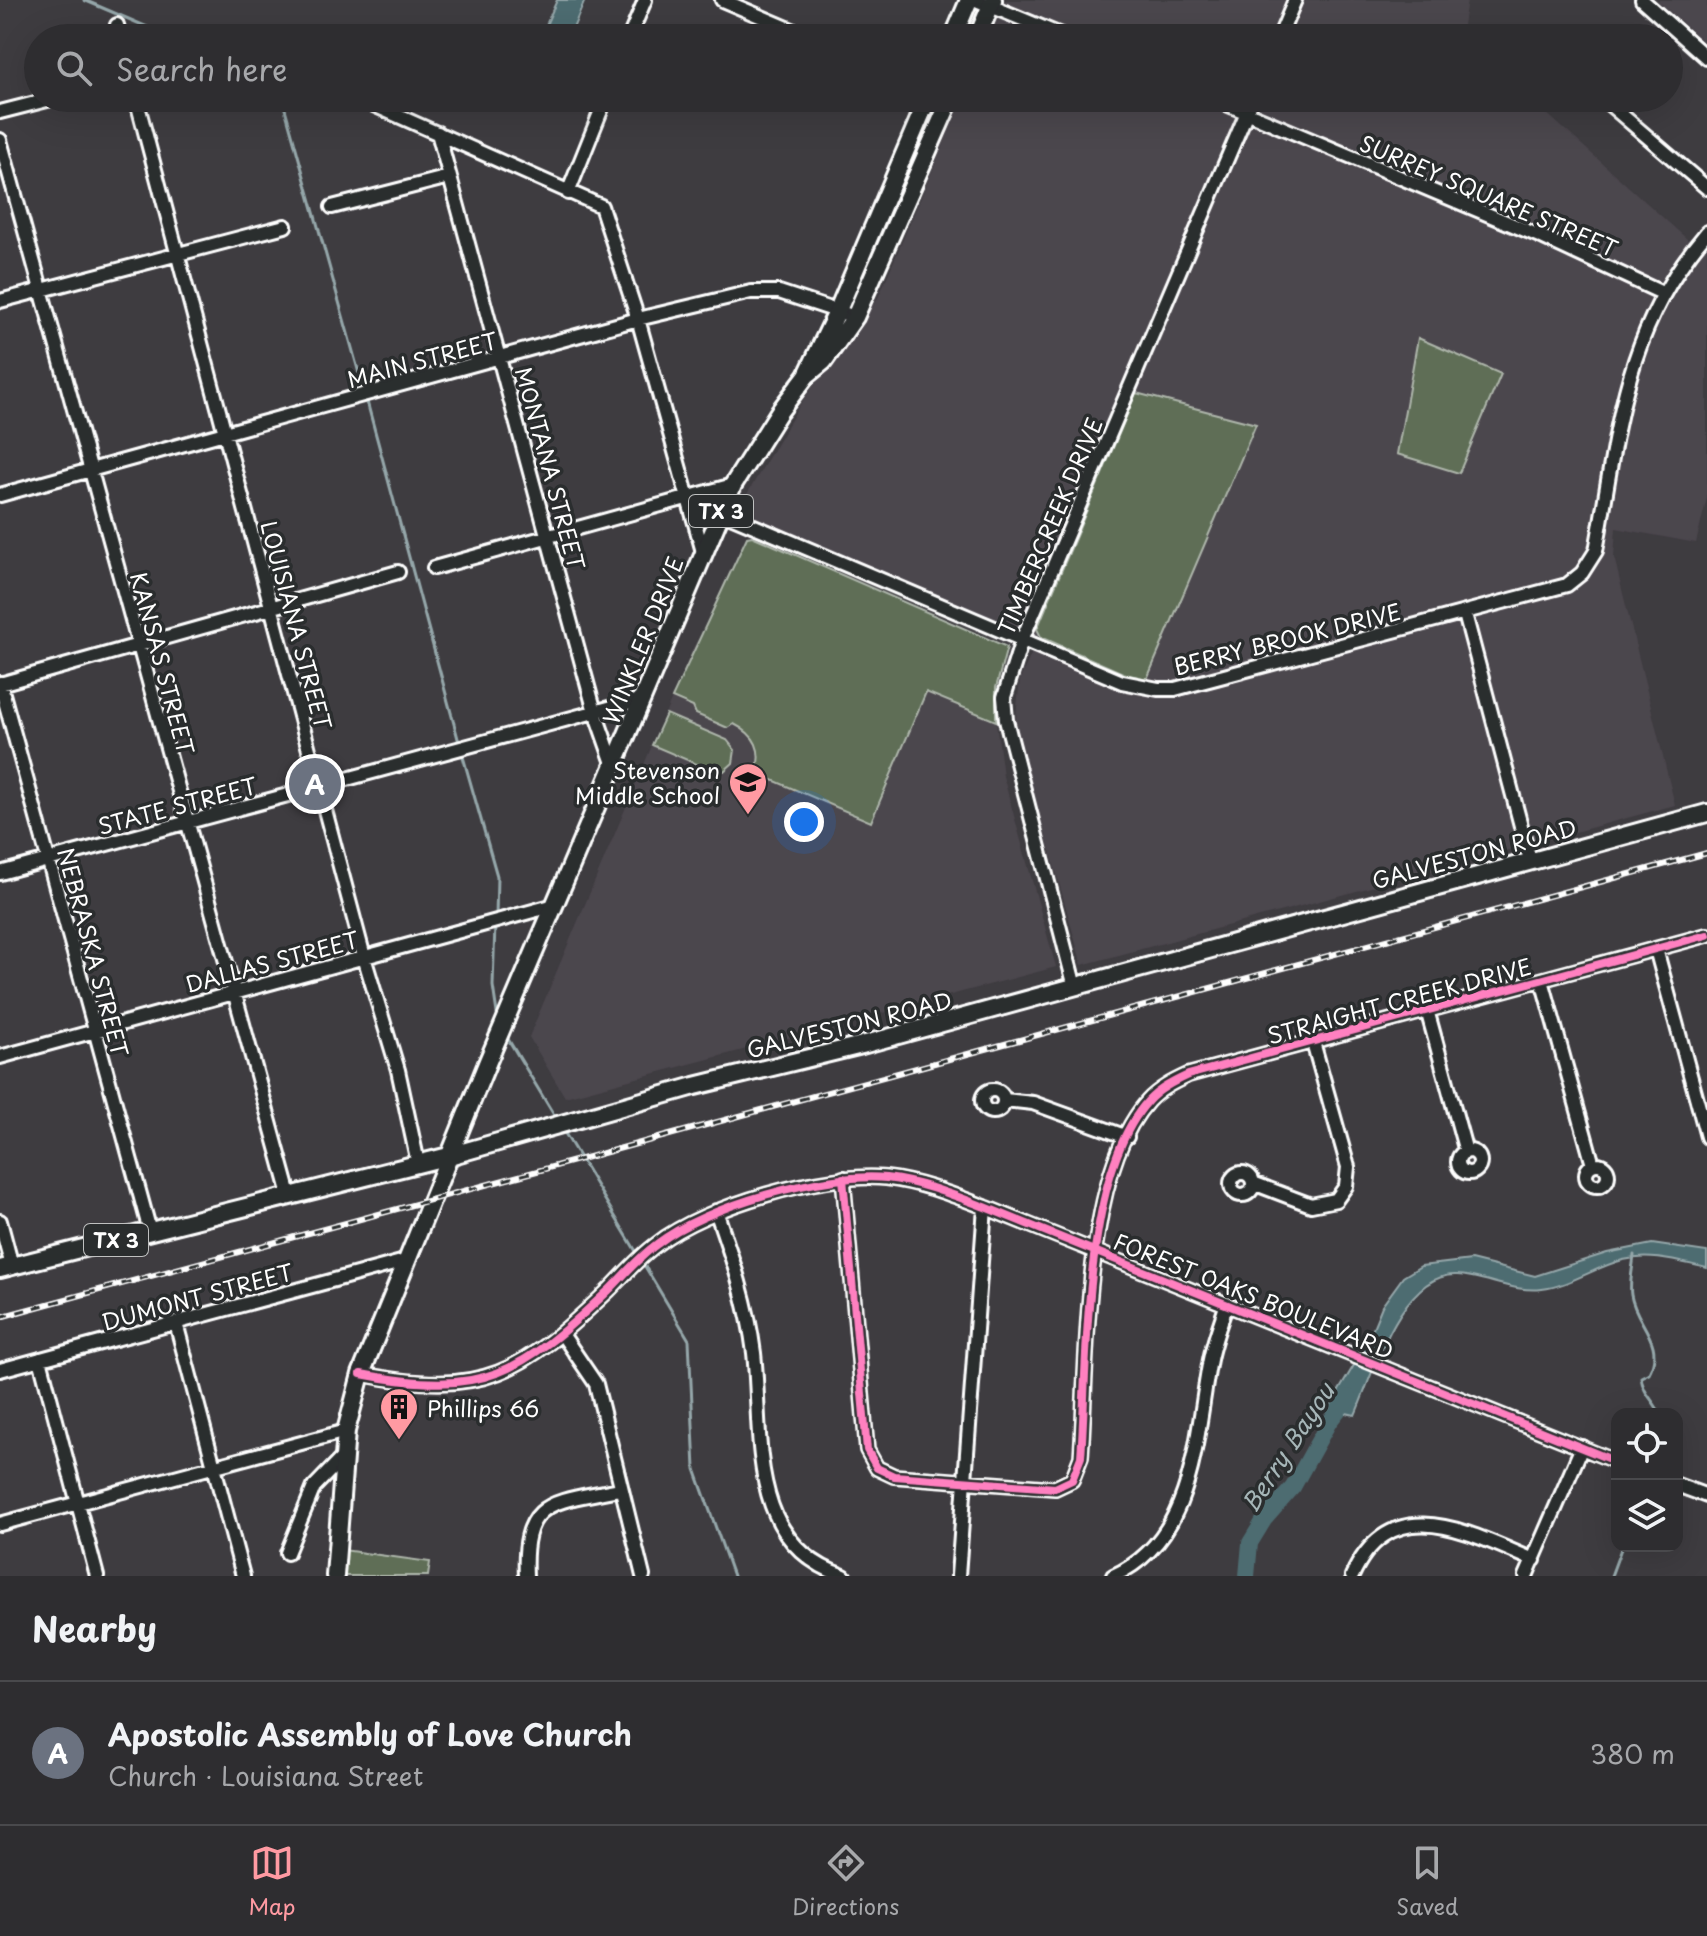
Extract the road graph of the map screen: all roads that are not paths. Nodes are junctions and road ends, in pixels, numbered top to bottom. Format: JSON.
{"nodes":[{"id":1,"x":645,"y":0,"type":"edge"},
{"id":2,"x":722,"y":0,"type":"edge"},
{"id":3,"x":969,"y":0,"type":"edge"},
{"id":4,"x":1295,"y":0,"type":"edge"},
{"id":5,"x":1642,"y":0,"type":"edge"},
{"id":6,"x":986,"y":2,"type":"edge"},
{"id":7,"x":635,"y":24,"type":"edge"},
{"id":8,"x":778,"y":24,"type":"edge"},
{"id":9,"x":959,"y":24,"type":"edge"},
{"id":10,"x":980,"y":24,"type":"edge"},
{"id":11,"x":1036,"y":24,"type":"edge"},
{"id":12,"x":1285,"y":24,"type":"edge"},
{"id":13,"x":1669,"y":24,"type":"edge"},
{"id":14,"x":1683,"y":37,"type":"edge"},
{"id":15,"x":1707,"y":58,"type":"edge"},
{"id":16,"x":24,"y":106,"type":"edge"},
{"id":17,"x":0,"y":112,"type":"edge"},
{"id":18,"x":140,"y":112,"type":"edge"},
{"id":19,"x":390,"y":112,"type":"edge"},
{"id":20,"x":600,"y":112,"type":"edge"},
{"id":21,"x":922,"y":112,"type":"edge"},
{"id":22,"x":945,"y":112,"type":"edge"},
{"id":23,"x":1246,"y":112,"type":"joint"},
{"id":24,"x":1618,"y":112,"type":"edge"},
{"id":25,"x":438,"y":133,"type":"junction"},
{"id":26,"x":0,"y":140,"type":"edge"},
{"id":27,"x":449,"y":177,"type":"junction"},
{"id":28,"x":1707,"y":188,"type":"edge"},
{"id":29,"x":568,"y":193,"type":"junction"},
{"id":30,"x":332,"y":207,"type":"dead end"},
{"id":31,"x":285,"y":226,"type":"dead end"},
{"id":32,"x":1707,"y":232,"type":"edge"},
{"id":33,"x":177,"y":252,"type":"junction"},
{"id":34,"x":39,"y":290,"type":"junction"},
{"id":35,"x":1662,"y":293,"type":"junction"},
{"id":36,"x":0,"y":301,"type":"edge"},
{"id":37,"x":838,"y":310,"type":"junction"},
{"id":38,"x":855,"y":317,"type":"junction"},
{"id":39,"x":638,"y":319,"type":"junction"},
{"id":40,"x":501,"y":359,"type":"junction"},
{"id":41,"x":807,"y":375,"type":"junction"},
{"id":42,"x":225,"y":434,"type":"junction"},
{"id":43,"x":89,"y":471,"type":"junction"},
{"id":44,"x":733,"y":485,"type":"junction"},
{"id":45,"x":0,"y":495,"type":"edge"},
{"id":46,"x":686,"y":499,"type":"junction"},
{"id":47,"x":721,"y":512,"type":"junction"},
{"id":48,"x":548,"y":535,"type":"junction"},
{"id":49,"x":703,"y":552,"type":"junction"},
{"id":50,"x":434,"y":568,"type":"dead end"},
{"id":51,"x":398,"y":572,"type":"dead end"},
{"id":52,"x":272,"y":610,"type":"junction"},
{"id":53,"x":1465,"y":614,"type":"junction"},
{"id":54,"x":1022,"y":640,"type":"junction"},
{"id":55,"x":138,"y":647,"type":"junction"},
{"id":56,"x":0,"y":684,"type":"edge"},
{"id":57,"x":642,"y":699,"type":"junction"},
{"id":58,"x":595,"y":712,"type":"junction"},
{"id":59,"x":614,"y":766,"type":"junction"},
{"id":60,"x":319,"y":787,"type":"junction"},
{"id":61,"x":1707,"y":813,"type":"edge"},
{"id":62,"x":187,"y":822,"type":"junction"},
{"id":63,"x":48,"y":860,"type":"junction"},
{"id":64,"x":1530,"y":860,"type":"junction"},
{"id":65,"x":0,"y":873,"type":"edge"},
{"id":66,"x":555,"y":905,"type":"junction"},
{"id":67,"x":1707,"y":935,"type":"edge"},
{"id":68,"x":1656,"y":949,"type":"junction"},
{"id":69,"x":364,"y":957,"type":"junction"},
{"id":70,"x":1542,"y":980,"type":"junction"},
{"id":71,"x":1075,"y":987,"type":"junction"},
{"id":72,"x":234,"y":992,"type":"junction"},
{"id":73,"x":1427,"y":1010,"type":"junction"},
{"id":74,"x":95,"y":1031,"type":"junction"},
{"id":75,"x":1313,"y":1042,"type":"junction"},
{"id":76,"x":0,"y":1057,"type":"edge"},
{"id":77,"x":1004,"y":1100,"type":"dead end"},
{"id":78,"x":1127,"y":1137,"type":"junction"},
{"id":79,"x":1707,"y":1137,"type":"edge"},
{"id":80,"x":1466,"y":1152,"type":"dead end"},
{"id":81,"x":449,"y":1156,"type":"junction"},
{"id":82,"x":418,"y":1163,"type":"junction"},
{"id":83,"x":1593,"y":1165,"type":"dead end"},
{"id":84,"x":843,"y":1178,"type":"junction"},
{"id":85,"x":1253,"y":1183,"type":"dead end"},
{"id":86,"x":290,"y":1195,"type":"junction"},
{"id":87,"x":985,"y":1207,"type":"junction"},
{"id":88,"x":716,"y":1211,"type":"junction"},
{"id":89,"x":0,"y":1221,"type":"edge"},
{"id":90,"x":150,"y":1231,"type":"junction"},
{"id":91,"x":1095,"y":1251,"type":"junction"},
{"id":92,"x":405,"y":1261,"type":"junction"},
{"id":93,"x":6,"y":1267,"type":"edge"},
{"id":94,"x":1226,"y":1306,"type":"junction"},
{"id":95,"x":176,"y":1323,"type":"junction"},
{"id":96,"x":562,"y":1334,"type":"junction"},
{"id":97,"x":40,"y":1359,"type":"junction"},
{"id":98,"x":0,"y":1370,"type":"edge"},
{"id":99,"x":361,"y":1374,"type":"junction"},
{"id":100,"x":346,"y":1431,"type":"junction"},
{"id":101,"x":1582,"y":1447,"type":"junction"},
{"id":102,"x":342,"y":1458,"type":"junction"},
{"id":103,"x":1611,"y":1459,"type":"edge"},
{"id":104,"x":214,"y":1466,"type":"junction"},
{"id":105,"x":967,"y":1482,"type":"junction"},
{"id":106,"x":1683,"y":1487,"type":"edge"},
{"id":107,"x":619,"y":1489,"type":"junction"},
{"id":108,"x":1707,"y":1496,"type":"edge"},
{"id":109,"x":78,"y":1503,"type":"junction"},
{"id":110,"x":0,"y":1524,"type":"edge"},
{"id":111,"x":287,"y":1553,"type":"dead end"},
{"id":112,"x":1534,"y":1560,"type":"junction"},
{"id":113,"x":97,"y":1576,"type":"edge"},
{"id":114,"x":243,"y":1576,"type":"edge"},
{"id":115,"x":335,"y":1576,"type":"edge"},
{"id":116,"x":526,"y":1576,"type":"edge"},
{"id":117,"x":643,"y":1576,"type":"edge"},
{"id":118,"x":844,"y":1576,"type":"edge"},
{"id":119,"x":958,"y":1576,"type":"edge"},
{"id":120,"x":1113,"y":1576,"type":"edge"},
{"id":121,"x":1352,"y":1576,"type":"edge"},
{"id":122,"x":1526,"y":1576,"type":"edge"}],
"edges":[{"from":1,"to":7,"type":"street"},
{"from":2,"to":8,"type":"street"},
{"from":3,"to":9,"type":"main road"},
{"from":4,"to":12,"type":"street"},
{"from":5,"to":13,"type":"street"},
{"from":6,"to":10,"type":"main road"},
{"from":6,"to":11,"type":"street"},
{"from":14,"to":15,"type":"street"},
{"from":16,"to":17,"type":"street"},
{"from":18,"to":33,"type":"street","name":"LOUISIANA STREET"},
{"from":19,"to":25,"type":"street"},
{"from":20,"to":29,"type":"street"},
{"from":21,"to":37,"type":"main road","name":"WINKLER DRIVE","number":"TX 3"},
{"from":22,"to":38,"type":"main road","name":"WINKLER DRIVE","number":"TX 3"},
{"from":23,"to":35,"type":"street","name":"SURREY SQUARE STREET"},
{"from":23,"to":54,"type":"street","name":"TIMBERCREEK DRIVE"},
{"from":24,"to":28,"type":"street"},
{"from":25,"to":27,"type":"street","name":"MONTANA STREET"},
{"from":25,"to":29,"type":"street"},
{"from":26,"to":34,"type":"street","name":"KANSAS STREET"},
{"from":27,"to":30,"type":"street"},
{"from":27,"to":40,"type":"street","name":"MONTANA STREET"},
{"from":29,"to":39,"type":"street"},
{"from":31,"to":33,"type":"street"},
{"from":32,"to":35,"type":"street","name":"BERRY BROOK DRIVE"},
{"from":33,"to":34,"type":"street"},
{"from":33,"to":42,"type":"street","name":"LOUISIANA STREET"},
{"from":34,"to":36,"type":"street"},
{"from":34,"to":43,"type":"street","name":"KANSAS STREET"},
{"from":35,"to":53,"type":"street","name":"BERRY BROOK DRIVE"},
{"from":37,"to":38,"type":"street","name":"MAIN STREET"},
{"from":37,"to":39,"type":"street","name":"MAIN STREET"},
{"from":37,"to":41,"type":"main road","name":"WINKLER DRIVE","number":"TX 3"},
{"from":38,"to":41,"type":"main road","name":"WINKLER DRIVE","number":"TX 3"},
{"from":39,"to":40,"type":"street","name":"MAIN STREET"},
{"from":39,"to":46,"type":"street"},
{"from":40,"to":42,"type":"street","name":"MAIN STREET"},
{"from":40,"to":48,"type":"street","name":"MONTANA STREET"},
{"from":41,"to":44,"type":"main road","name":"WINKLER DRIVE","number":"TX 3"},
{"from":42,"to":43,"type":"street","name":"MAIN STREET"},
{"from":42,"to":52,"type":"street","name":"LOUISIANA STREET"},
{"from":43,"to":45,"type":"street","name":"MAIN STREET"},
{"from":43,"to":55,"type":"street","name":"KANSAS STREET"},
{"from":44,"to":46,"type":"street"},
{"from":44,"to":47,"type":"main road","name":"WINKLER DRIVE","number":"TX 3"},
{"from":46,"to":48,"type":"street"},
{"from":46,"to":49,"type":"street"},
{"from":47,"to":49,"type":"main road","name":"WINKLER DRIVE","number":"TX 3"},
{"from":47,"to":54,"type":"street","name":"BERRY BROOK DRIVE"},
{"from":48,"to":50,"type":"street"},
{"from":48,"to":58,"type":"street","name":"MONTANA STREET"},
{"from":49,"to":57,"type":"main road","name":"WINKLER DRIVE","number":"TX 3"},
{"from":51,"to":52,"type":"street"},
{"from":52,"to":55,"type":"street"},
{"from":52,"to":60,"type":"street","name":"LOUISIANA STREET"},
{"from":53,"to":54,"type":"street","name":"BERRY BROOK DRIVE"},
{"from":53,"to":64,"type":"street"},
{"from":54,"to":71,"type":"street","name":"TIMBERCREEK DRIVE"},
{"from":55,"to":56,"type":"street"},
{"from":55,"to":62,"type":"street","name":"KANSAS STREET"},
{"from":56,"to":63,"type":"street","name":"NEBRASKA STREET"},
{"from":57,"to":58,"type":"street","name":"STATE STREET"},
{"from":57,"to":59,"type":"main road","name":"WINKLER DRIVE","number":"TX 3"},
{"from":58,"to":59,"type":"street","name":"MONTANA STREET"},
{"from":58,"to":60,"type":"street","name":"STATE STREET"},
{"from":59,"to":66,"type":"main road","name":"WINKLER DRIVE","number":"TX 3"},
{"from":60,"to":62,"type":"street","name":"STATE STREET"},
{"from":60,"to":69,"type":"street","name":"LOUISIANA STREET"},
{"from":61,"to":64,"type":"main road","name":"GALVESTON ROAD"},
{"from":62,"to":63,"type":"street","name":"STATE STREET"},
{"from":62,"to":72,"type":"street","name":"KANSAS STREET"},
{"from":63,"to":65,"type":"street","name":"STATE STREET"},
{"from":63,"to":74,"type":"street","name":"NEBRASKA STREET"},
{"from":64,"to":71,"type":"main road","name":"GALVESTON ROAD"},
{"from":66,"to":69,"type":"street","name":"DALLAS STREET"},
{"from":66,"to":81,"type":"main road","name":"WINKLER DRIVE","number":"TX 3"},
{"from":67,"to":68,"type":"street","name":"STRAIGHT CREEK DRIVE"},
{"from":68,"to":70,"type":"street","name":"STRAIGHT CREEK DRIVE"},
{"from":68,"to":79,"type":"street"},
{"from":69,"to":72,"type":"street","name":"DALLAS STREET"},
{"from":69,"to":82,"type":"street","name":"LOUISIANA STREET"},
{"from":70,"to":73,"type":"street","name":"STRAIGHT CREEK DRIVE"},
{"from":70,"to":83,"type":"street"},
{"from":71,"to":81,"type":"main road","name":"GALVESTON ROAD"},
{"from":72,"to":74,"type":"street","name":"DALLAS STREET"},
{"from":72,"to":86,"type":"street","name":"KANSAS STREET"},
{"from":73,"to":75,"type":"street","name":"STRAIGHT CREEK DRIVE"},
{"from":73,"to":80,"type":"street"},
{"from":74,"to":76,"type":"street","name":"DALLAS STREET"},
{"from":74,"to":90,"type":"street","name":"NEBRASKA STREET"},
{"from":75,"to":78,"type":"street","name":"STRAIGHT CREEK DRIVE"},
{"from":75,"to":85,"type":"street"},
{"from":77,"to":78,"type":"street"},
{"from":78,"to":91,"type":"street","name":"STRAIGHT CREEK DRIVE"},
{"from":81,"to":82,"type":"main road","name":"GALVESTON ROAD","number":"TX 3"},
{"from":81,"to":92,"type":"main road","name":"WINKLER DRIVE"},
{"from":82,"to":86,"type":"main road","name":"GALVESTON ROAD","number":"TX 3"},
{"from":84,"to":87,"type":"street","name":"FOREST OAKS BOULEVARD"},
{"from":84,"to":88,"type":"street","name":"FOREST OAKS BOULEVARD"},
{"from":84,"to":105,"type":"street","name":"STRAIGHT CREEK DRIVE"},
{"from":86,"to":90,"type":"main road","name":"GALVESTON ROAD","number":"TX 3"},
{"from":87,"to":91,"type":"street","name":"FOREST OAKS BOULEVARD"},
{"from":87,"to":105,"type":"street"},
{"from":88,"to":96,"type":"street","name":"FOREST OAKS BOULEVARD"},
{"from":88,"to":118,"type":"street"},
{"from":89,"to":93,"type":"street"},
{"from":90,"to":93,"type":"main road","name":"GALVESTON ROAD","number":"TX 3"},
{"from":91,"to":94,"type":"street","name":"FOREST OAKS BOULEVARD"},
{"from":91,"to":105,"type":"street","name":"STRAIGHT CREEK DRIVE"},
{"from":92,"to":95,"type":"street","name":"DUMONT STREET"},
{"from":92,"to":99,"type":"main road","name":"WINKLER DRIVE"},
{"from":94,"to":101,"type":"street","name":"FOREST OAKS BOULEVARD"},
{"from":94,"to":120,"type":"street"},
{"from":95,"to":97,"type":"street","name":"DUMONT STREET"},
{"from":95,"to":104,"type":"street"},
{"from":96,"to":99,"type":"street","name":"FOREST OAKS BOULEVARD"},
{"from":96,"to":107,"type":"street"},
{"from":97,"to":98,"type":"street","name":"DUMONT STREET"},
{"from":97,"to":109,"type":"street"},
{"from":99,"to":100,"type":"main road","name":"WINKLER DRIVE"},
{"from":100,"to":102,"type":"main road","name":"WINKLER DRIVE"},
{"from":100,"to":104,"type":"street"},
{"from":101,"to":103,"type":"street","name":"FOREST OAKS BOULEVARD"},
{"from":101,"to":112,"type":"street"},
{"from":102,"to":111,"type":"street"},
{"from":102,"to":115,"type":"main road","name":"WINKLER DRIVE"},
{"from":104,"to":109,"type":"street"},
{"from":104,"to":114,"type":"street"},
{"from":105,"to":119,"type":"street"},
{"from":106,"to":108,"type":"street"},
{"from":107,"to":116,"type":"street"},
{"from":107,"to":117,"type":"street"},
{"from":109,"to":110,"type":"street"},
{"from":109,"to":113,"type":"street"},
{"from":112,"to":121,"type":"street"},
{"from":112,"to":122,"type":"street"}]}
